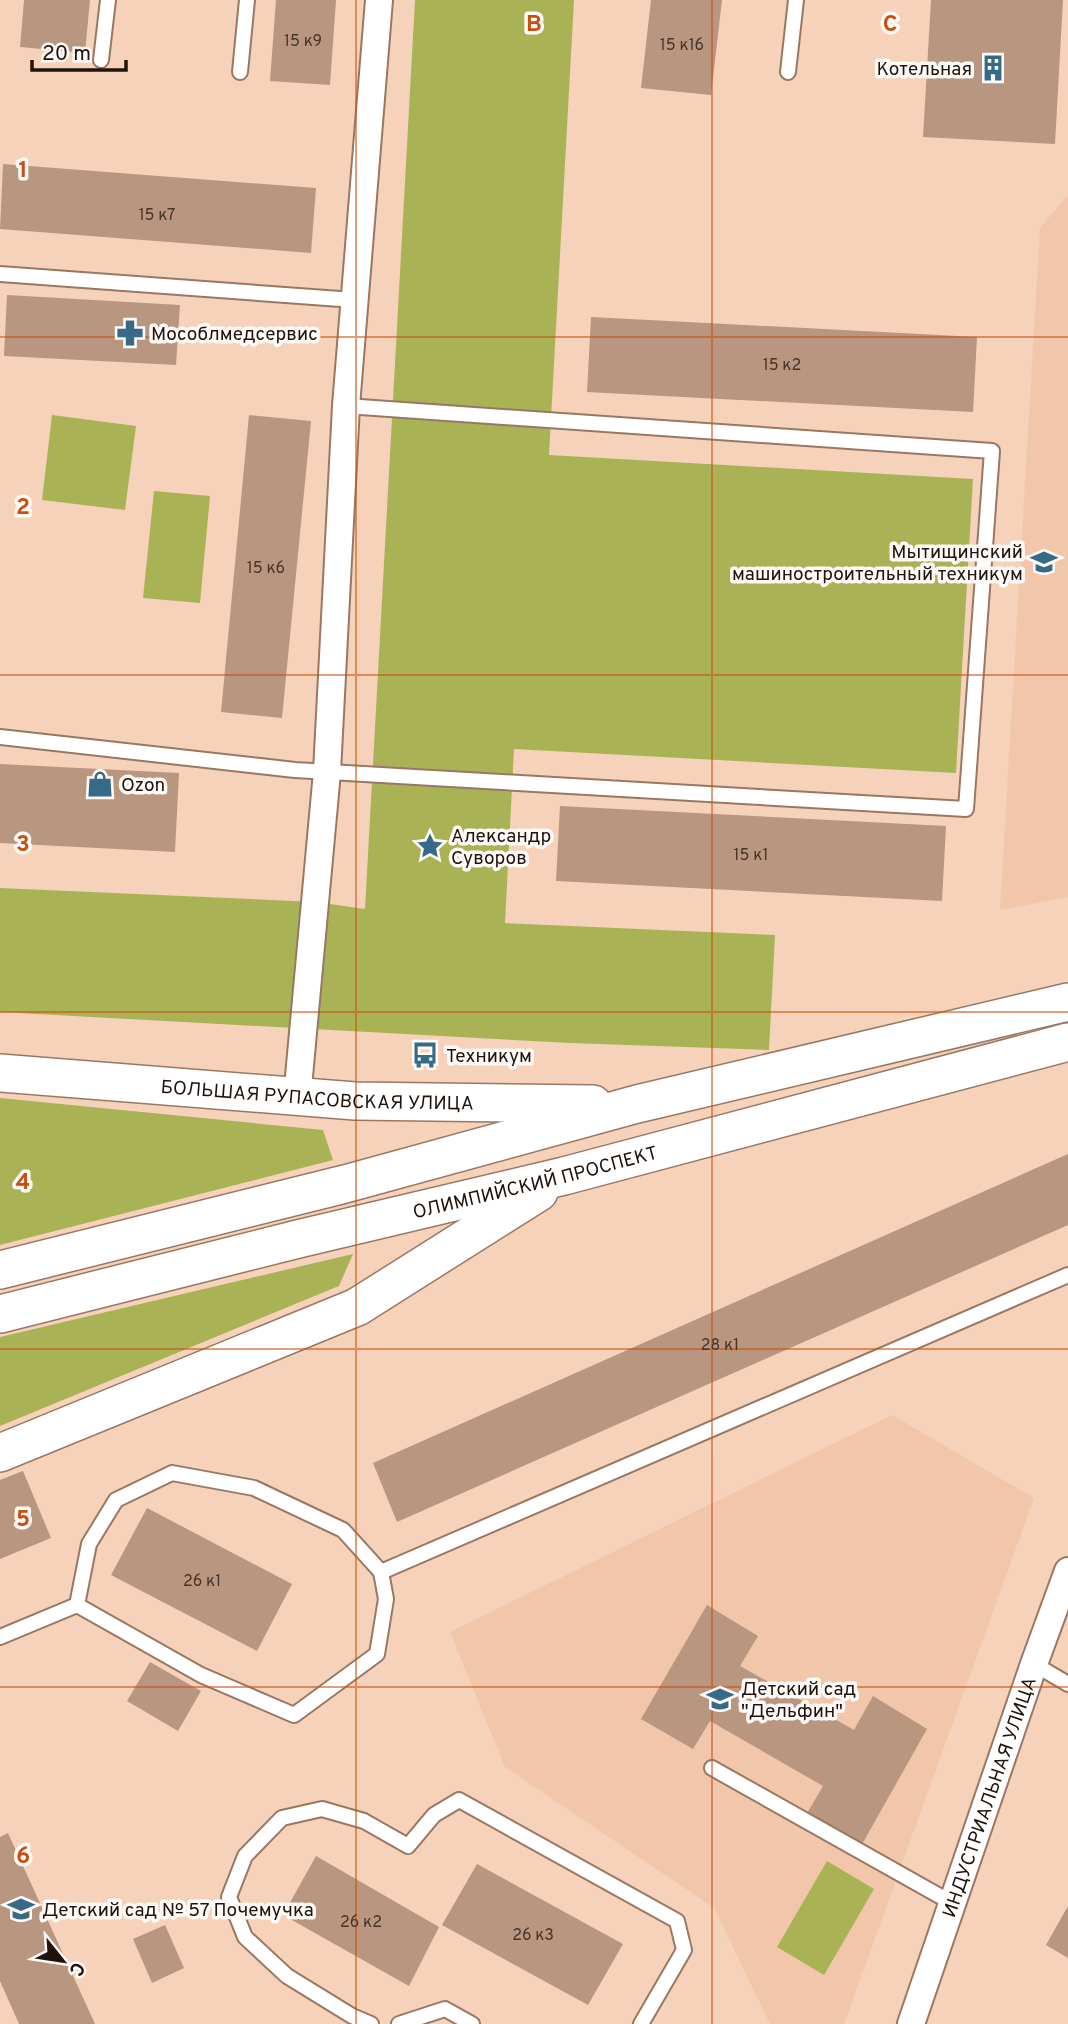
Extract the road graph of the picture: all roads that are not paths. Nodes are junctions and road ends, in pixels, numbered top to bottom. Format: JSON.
{"nodes":[{"id":1,"x":108,"y":0,"type":"edge"},
{"id":2,"x":247,"y":0,"type":"edge"},
{"id":3,"x":379,"y":0,"type":"edge"},
{"id":4,"x":796,"y":0,"type":"edge"},
{"id":5,"x":101,"y":60,"type":"dead end"},
{"id":6,"x":240,"y":72,"type":"dead end"},
{"id":7,"x":788,"y":72,"type":"dead end"},
{"id":8,"x":0,"y":274,"type":"edge"},
{"id":9,"x":354,"y":300,"type":"junction"},
{"id":10,"x":346,"y":406,"type":"junction"},
{"id":11,"x":0,"y":737,"type":"edge"},
{"id":12,"x":327,"y":772,"type":"junction"},
{"id":13,"x":1068,"y":1002,"type":"edge"},
{"id":14,"x":1068,"y":1042,"type":"edge"},
{"id":15,"x":0,"y":1073,"type":"edge"},
{"id":16,"x":297,"y":1098,"type":"junction"},
{"id":17,"x":637,"y":1104,"type":"junction"},
{"id":18,"x":564,"y":1176,"type":"junction"},
{"id":19,"x":0,"y":1270,"type":"edge"},
{"id":20,"x":1068,"y":1275,"type":"edge"},
{"id":21,"x":0,"y":1314,"type":"edge"},
{"id":22,"x":0,"y":1453,"type":"edge"},
{"id":23,"x":1068,"y":1571,"type":"edge"},
{"id":24,"x":381,"y":1573,"type":"junction"},
{"id":25,"x":78,"y":1605,"type":"junction"},
{"id":26,"x":0,"y":1637,"type":"edge"},
{"id":27,"x":1034,"y":1664,"type":"junction"},
{"id":28,"x":1068,"y":1684,"type":"edge"},
{"id":29,"x":712,"y":1768,"type":"dead end"},
{"id":30,"x":952,"y":1903,"type":"junction"},
{"id":31,"x":371,"y":2024,"type":"edge"},
{"id":32,"x":399,"y":2024,"type":"edge"},
{"id":33,"x":472,"y":2024,"type":"edge"},
{"id":34,"x":641,"y":2024,"type":"edge"},
{"id":35,"x":911,"y":2024,"type":"edge"}],
"edges":[{"from":1,"to":5,"type":"lane"},
{"from":2,"to":6,"type":"lane"},
{"from":3,"to":9,"type":"street"},
{"from":4,"to":7,"type":"lane"},
{"from":8,"to":9,"type":"lane"},
{"from":9,"to":10,"type":"street"},
{"from":10,"to":12,"type":"street"},
{"from":10,"to":12,"type":"lane"},
{"from":11,"to":12,"type":"lane"},
{"from":12,"to":16,"type":"street"},
{"from":13,"to":17,"type":"main road"},
{"from":14,"to":18,"type":"main road","name":"ОЛИМПИЙСКИЙ ПРОСПЕКТ"},
{"from":15,"to":16,"type":"main road","name":"БОЛЬШАЯ РУПАСОВСКАЯ УЛИЦА"},
{"from":16,"to":17,"type":"main road","name":"БОЛЬШАЯ РУПАСОВСКАЯ УЛИЦА"},
{"from":17,"to":19,"type":"main road"},
{"from":18,"to":21,"type":"main road","name":"ОЛИМПИЙСКИЙ ПРОСПЕКТ"},
{"from":18,"to":22,"type":"main road"},
{"from":20,"to":24,"type":"lane"},
{"from":23,"to":27,"type":"street","name":"ИНДУСТРИАЛЬНАЯ УЛИЦА"},
{"from":24,"to":25,"type":"lane"},
{"from":24,"to":25,"type":"lane"},
{"from":25,"to":26,"type":"lane"},
{"from":27,"to":28,"type":"lane"},
{"from":27,"to":30,"type":"street","name":"ИНДУСТРИАЛЬНАЯ УЛИЦА"},
{"from":29,"to":30,"type":"lane"},
{"from":30,"to":35,"type":"street","name":"ИНДУСТРИАЛЬНАЯ УЛИЦА"},
{"from":31,"to":34,"type":"lane"},
{"from":32,"to":33,"type":"lane"}]}
